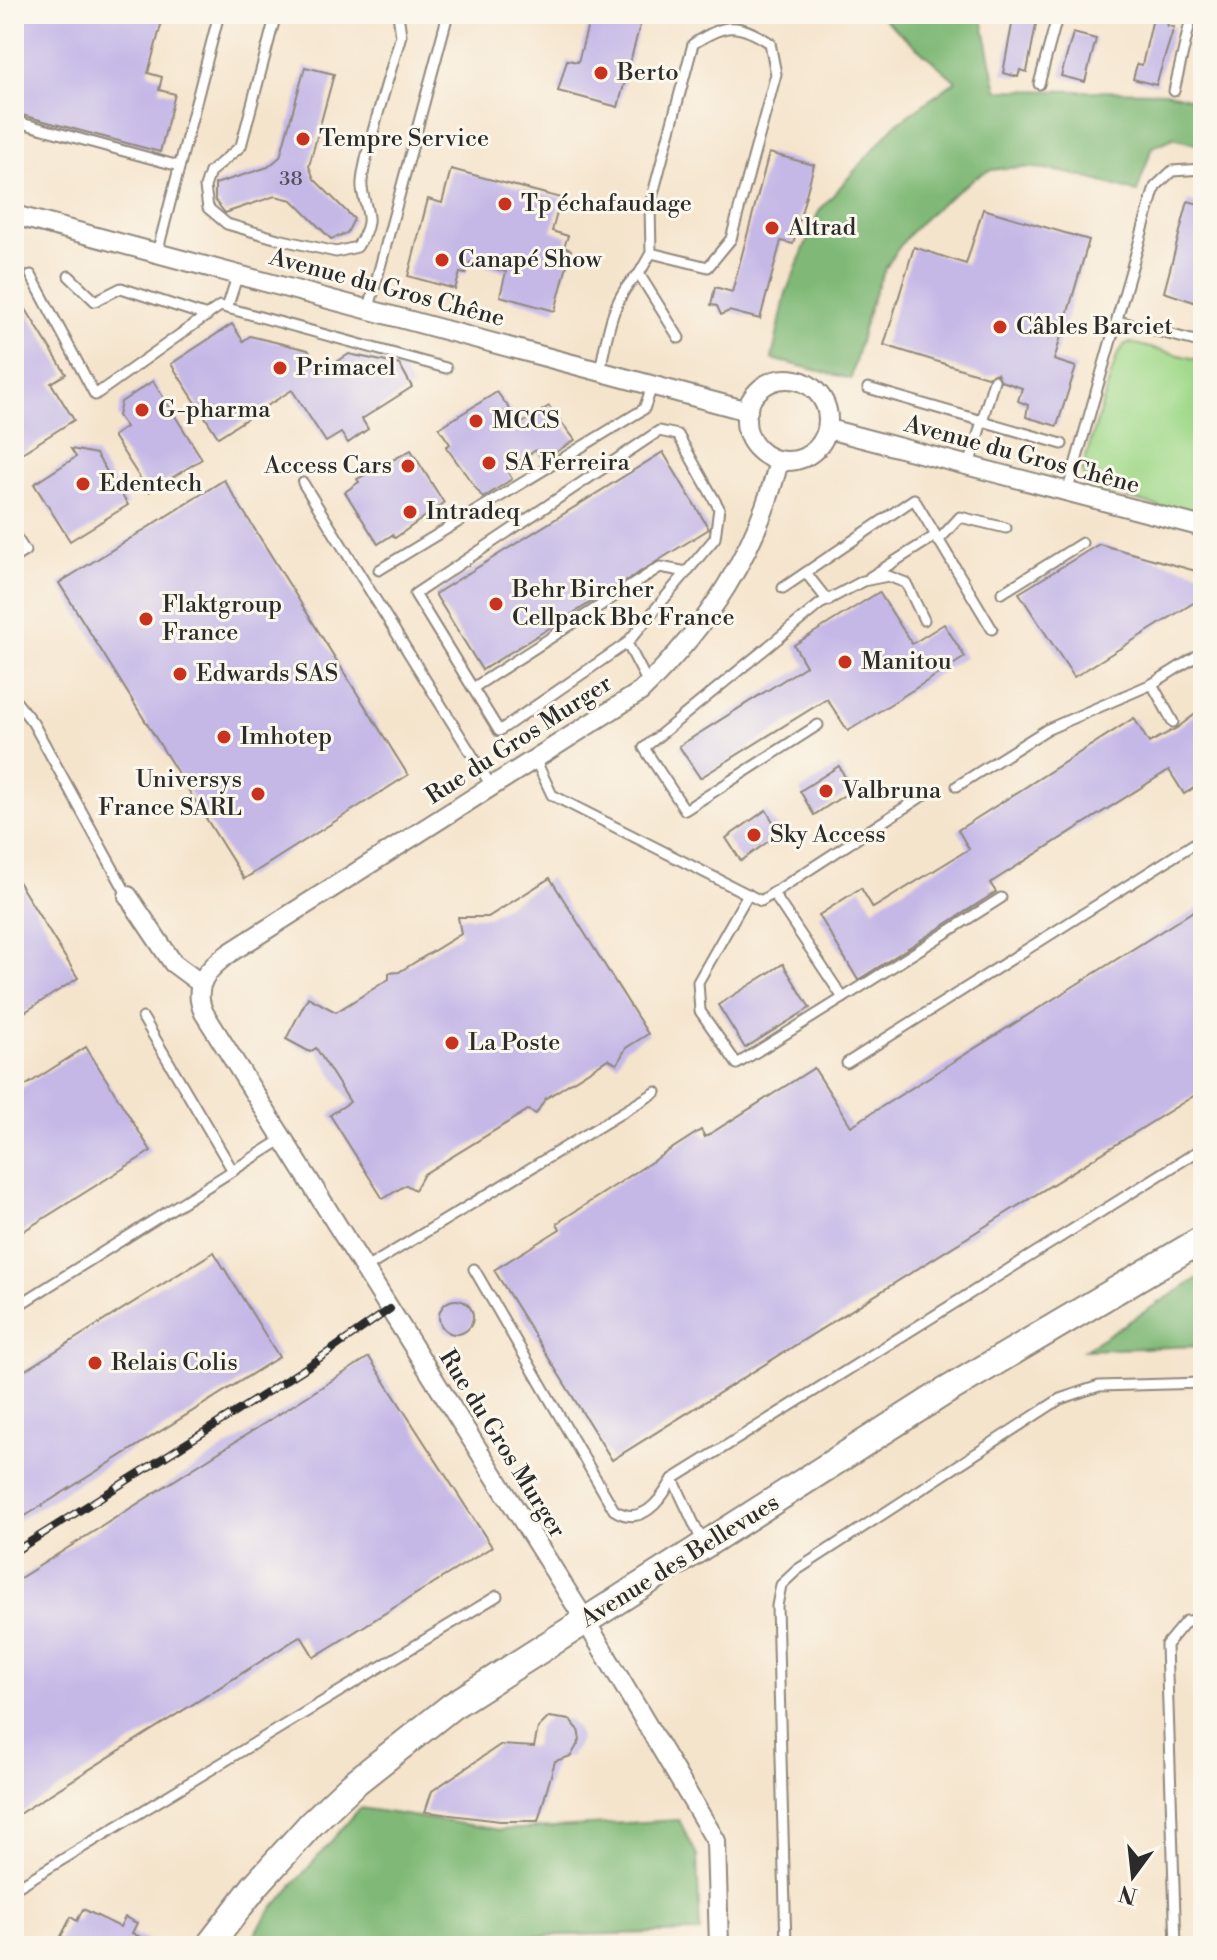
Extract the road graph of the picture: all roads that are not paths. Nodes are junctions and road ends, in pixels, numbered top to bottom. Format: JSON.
{"nodes":[{"id":1,"x":219,"y":14,"type":"edge"},
{"id":2,"x":276,"y":14,"type":"edge"},
{"id":3,"x":398,"y":14,"type":"edge"},
{"id":4,"x":448,"y":14,"type":"edge"},
{"id":5,"x":1058,"y":14,"type":"edge"},
{"id":6,"x":1192,"y":14,"type":"edge"},
{"id":7,"x":1039,"y":84,"type":"dead end"},
{"id":8,"x":1174,"y":91,"type":"dead end"},
{"id":9,"x":14,"y":121,"type":"edge"},
{"id":10,"x":179,"y":166,"type":"junction"},
{"id":11,"x":1203,"y":169,"type":"edge"},
{"id":12,"x":14,"y":215,"type":"edge"},
{"id":13,"x":157,"y":253,"type":"junction"},
{"id":14,"x":651,"y":253,"type":"junction"},
{"id":15,"x":238,"y":274,"type":"junction"},
{"id":16,"x":639,"y":274,"type":"junction"},
{"id":17,"x":31,"y":275,"type":"dead end"},
{"id":18,"x":69,"y":276,"type":"dead end"},
{"id":19,"x":227,"y":308,"type":"junction"},
{"id":20,"x":369,"y":308,"type":"junction"},
{"id":21,"x":207,"y":316,"type":"junction"},
{"id":22,"x":1118,"y":321,"type":"junction"},
{"id":23,"x":679,"y":338,"type":"dead end"},
{"id":24,"x":1203,"y":343,"type":"edge"},
{"id":25,"x":446,"y":368,"type":"dead end"},
{"id":26,"x":600,"y":370,"type":"junction"},
{"id":27,"x":994,"y":380,"type":"dead end"},
{"id":28,"x":653,"y":384,"type":"junction"},
{"id":29,"x":868,"y":388,"type":"dead end"},
{"id":30,"x":748,"y":411,"type":"junction"},
{"id":31,"x":982,"y":421,"type":"junction"},
{"id":32,"x":828,"y":429,"type":"junction"},
{"id":33,"x":1062,"y":444,"type":"dead end"},
{"id":34,"x":779,"y":461,"type":"junction"},
{"id":35,"x":969,"y":466,"type":"junction"},
{"id":36,"x":303,"y":483,"type":"dead end"},
{"id":37,"x":1067,"y":493,"type":"junction"},
{"id":38,"x":1203,"y":527,"type":"edge"},
{"id":39,"x":1006,"y":528,"type":"dead end"},
{"id":40,"x":14,"y":534,"type":"edge"},
{"id":41,"x":936,"y":539,"type":"junction"},
{"id":42,"x":1082,"y":543,"type":"dead end"},
{"id":43,"x":14,"y":558,"type":"edge"},
{"id":44,"x":379,"y":570,"type":"dead end"},
{"id":45,"x":687,"y":572,"type":"junction"},
{"id":46,"x":806,"y":573,"type":"junction"},
{"id":47,"x":863,"y":581,"type":"junction"},
{"id":48,"x":783,"y":588,"type":"dead end"},
{"id":49,"x":1002,"y":593,"type":"dead end"},
{"id":50,"x":828,"y":601,"type":"junction"},
{"id":51,"x":924,"y":620,"type":"dead end"},
{"id":52,"x":992,"y":629,"type":"dead end"},
{"id":53,"x":627,"y":643,"type":"junction"},
{"id":54,"x":1203,"y":653,"type":"edge"},
{"id":55,"x":648,"y":683,"type":"junction"},
{"id":56,"x":1152,"y":684,"type":"junction"},
{"id":57,"x":473,"y":688,"type":"junction"},
{"id":58,"x":14,"y":699,"type":"edge"},
{"id":59,"x":1173,"y":722,"type":"dead end"},
{"id":60,"x":818,"y":725,"type":"dead end"},
{"id":61,"x":535,"y":759,"type":"junction"},
{"id":62,"x":957,"y":786,"type":"dead end"},
{"id":63,"x":492,"y":787,"type":"junction"},
{"id":64,"x":927,"y":793,"type":"dead end"},
{"id":65,"x":1203,"y":838,"type":"edge"},
{"id":66,"x":773,"y":893,"type":"junction"},
{"id":67,"x":748,"y":894,"type":"junction"},
{"id":68,"x":128,"y":896,"type":"joint"},
{"id":69,"x":1001,"y":898,"type":"dead end"},
{"id":70,"x":200,"y":983,"type":"junction"},
{"id":71,"x":843,"y":998,"type":"junction"},
{"id":72,"x":143,"y":1018,"type":"dead end"},
{"id":73,"x":847,"y":1063,"type":"dead end"},
{"id":74,"x":656,"y":1092,"type":"dead end"},
{"id":75,"x":283,"y":1139,"type":"junction"},
{"id":76,"x":1203,"y":1148,"type":"edge"},
{"id":77,"x":233,"y":1171,"type":"junction"},
{"id":78,"x":1203,"y":1239,"type":"edge"},
{"id":79,"x":366,"y":1268,"type":"junction"},
{"id":80,"x":474,"y":1269,"type":"dead end"},
{"id":81,"x":14,"y":1308,"type":"edge"},
{"id":82,"x":1203,"y":1383,"type":"edge"},
{"id":83,"x":673,"y":1479,"type":"junction"},
{"id":84,"x":704,"y":1546,"type":"junction"},
{"id":85,"x":497,"y":1596,"type":"dead end"},
{"id":86,"x":585,"y":1620,"type":"junction"},
{"id":87,"x":1203,"y":1620,"type":"edge"},
{"id":88,"x":14,"y":1889,"type":"edge"},
{"id":89,"x":209,"y":1946,"type":"edge"},
{"id":90,"x":719,"y":1946,"type":"edge"},
{"id":91,"x":786,"y":1946,"type":"edge"},
{"id":92,"x":1176,"y":1946,"type":"edge"}],
"edges":[{"from":1,"to":10,"type":"lane"},
{"from":2,"to":3,"type":"lane"},
{"from":4,"to":20,"type":"lane"},
{"from":5,"to":7,"type":"lane"},
{"from":6,"to":8,"type":"lane"},
{"from":9,"to":10,"type":"lane"},
{"from":10,"to":13,"type":"lane"},
{"from":11,"to":22,"type":"lane"},
{"from":12,"to":13,"type":"street","name":"Avenue du Gros Chêne"},
{"from":13,"to":15,"type":"street","name":"Avenue du Gros Chêne"},
{"from":14,"to":14,"type":"lane"},
{"from":14,"to":16,"type":"lane"},
{"from":15,"to":19,"type":"lane"},
{"from":15,"to":20,"type":"street","name":"Avenue du Gros Chêne"},
{"from":16,"to":23,"type":"lane"},
{"from":16,"to":26,"type":"lane"},
{"from":17,"to":21,"type":"lane"},
{"from":18,"to":21,"type":"lane"},
{"from":19,"to":21,"type":"lane"},
{"from":19,"to":25,"type":"lane"},
{"from":20,"to":26,"type":"street","name":"Avenue du Gros Chêne"},
{"from":22,"to":24,"type":"lane"},
{"from":22,"to":37,"type":"lane"},
{"from":26,"to":28,"type":"street","name":"Avenue du Gros Chêne"},
{"from":27,"to":31,"type":"lane"},
{"from":28,"to":30,"type":"street","name":"Avenue du Gros Chêne"},
{"from":28,"to":44,"type":"lane"},
{"from":29,"to":31,"type":"lane"},
{"from":30,"to":32,"type":"street"},
{"from":30,"to":34,"type":"street"},
{"from":31,"to":33,"type":"lane"},
{"from":31,"to":35,"type":"lane"},
{"from":32,"to":34,"type":"street"},
{"from":32,"to":35,"type":"street","name":"Avenue du Gros Chêne"},
{"from":34,"to":55,"type":"street","name":"Rue du Gros Murger"},
{"from":35,"to":37,"type":"street","name":"Avenue du Gros Chêne"},
{"from":36,"to":63,"type":"lane"},
{"from":37,"to":38,"type":"street","name":"Avenue du Gros Chêne"},
{"from":39,"to":41,"type":"lane"},
{"from":40,"to":43,"type":"lane"},
{"from":41,"to":46,"type":"lane"},
{"from":41,"to":47,"type":"lane"},
{"from":41,"to":52,"type":"lane"},
{"from":42,"to":49,"type":"lane"},
{"from":45,"to":53,"type":"lane"},
{"from":45,"to":57,"type":"lane"},
{"from":45,"to":57,"type":"lane"},
{"from":46,"to":48,"type":"lane"},
{"from":46,"to":50,"type":"lane"},
{"from":47,"to":50,"type":"lane"},
{"from":47,"to":51,"type":"lane"},
{"from":50,"to":60,"type":"lane"},
{"from":53,"to":55,"type":"lane"},
{"from":53,"to":57,"type":"lane"},
{"from":54,"to":56,"type":"lane"},
{"from":55,"to":61,"type":"street","name":"Rue du Gros Murger"},
{"from":56,"to":59,"type":"lane"},
{"from":56,"to":62,"type":"lane"},
{"from":58,"to":68,"type":"lane"},
{"from":61,"to":63,"type":"street","name":"Rue du Gros Murger"},
{"from":61,"to":67,"type":"lane"},
{"from":63,"to":70,"type":"street","name":"Rue du Gros Murger"},
{"from":64,"to":66,"type":"lane"},
{"from":65,"to":73,"type":"lane"},
{"from":66,"to":67,"type":"lane"},
{"from":66,"to":71,"type":"lane"},
{"from":67,"to":71,"type":"lane"},
{"from":68,"to":70,"type":"street"},
{"from":69,"to":71,"type":"lane"},
{"from":70,"to":75,"type":"street","name":"Rue du Gros Murger"},
{"from":72,"to":77,"type":"lane"},
{"from":74,"to":79,"type":"lane"},
{"from":75,"to":77,"type":"lane"},
{"from":75,"to":79,"type":"street","name":"Rue du Gros Murger"},
{"from":76,"to":83,"type":"lane"},
{"from":77,"to":81,"type":"lane"},
{"from":78,"to":84,"type":"street","name":"Avenue des Bellevues"},
{"from":79,"to":86,"type":"street","name":"Rue du Gros Murger"},
{"from":80,"to":83,"type":"lane"},
{"from":82,"to":91,"type":"lane"},
{"from":83,"to":84,"type":"lane"},
{"from":84,"to":86,"type":"street","name":"Avenue des Bellevues"},
{"from":85,"to":88,"type":"lane"},
{"from":86,"to":89,"type":"street","name":"Avenue des Bellevues"},
{"from":86,"to":90,"type":"street","name":"Rue du Gros Murger"},
{"from":87,"to":92,"type":"lane"}]}
